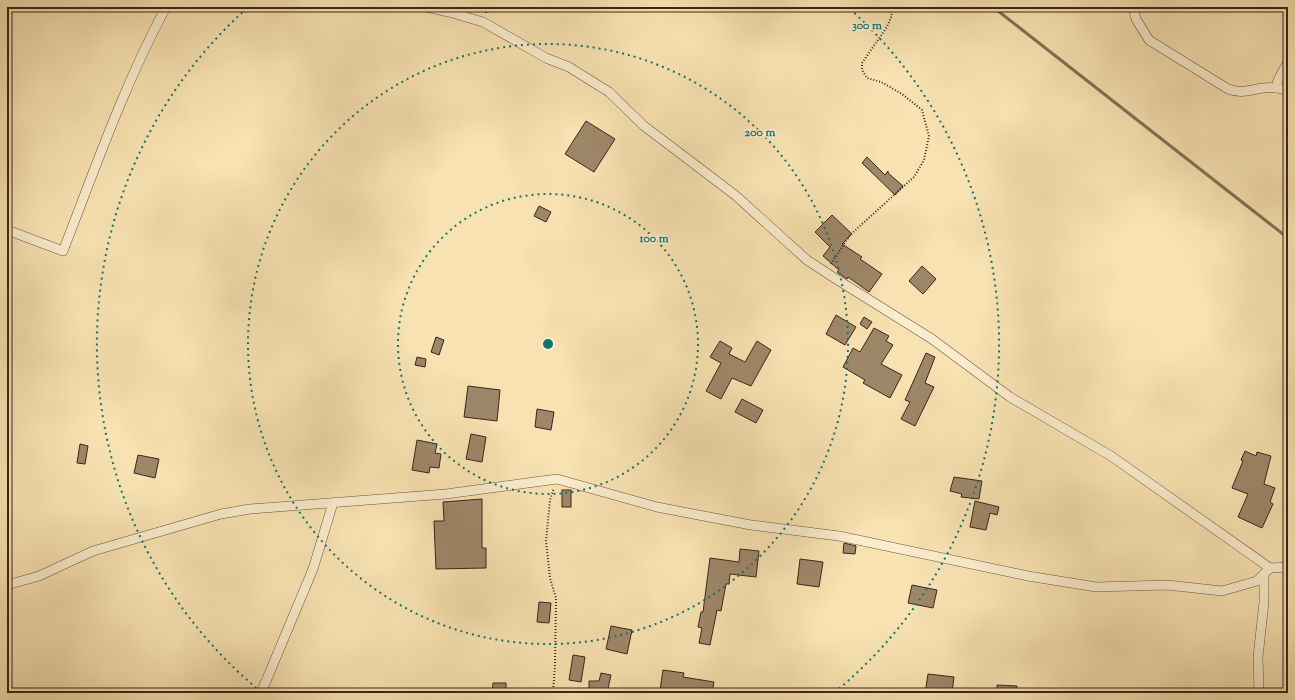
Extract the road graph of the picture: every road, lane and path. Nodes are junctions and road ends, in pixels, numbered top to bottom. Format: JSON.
{"nodes":[{"id":1,"x":166,"y":7,"type":"edge"},
{"id":2,"x":426,"y":7,"type":"edge"},
{"id":3,"x":887,"y":7,"type":"edge"},
{"id":4,"x":1133,"y":7,"type":"edge"},
{"id":5,"x":1288,"y":62,"type":"edge"},
{"id":6,"x":1276,"y":88,"type":"junction"},
{"id":7,"x":1288,"y":91,"type":"edge"},
{"id":8,"x":7,"y":230,"type":"edge"},
{"id":9,"x":826,"y":272,"type":"junction"},
{"id":10,"x":557,"y":479,"type":"junction"},
{"id":11,"x":332,"y":503,"type":"junction"},
{"id":12,"x":1288,"y":567,"type":"edge"},
{"id":13,"x":1267,"y":571,"type":"junction"},
{"id":14,"x":7,"y":586,"type":"edge"},
{"id":15,"x":261,"y":693,"type":"edge"},
{"id":16,"x":553,"y":693,"type":"edge"},
{"id":17,"x":1259,"y":693,"type":"edge"}],
"edges":[{"from":1,"to":8,"type":"street"},
{"from":2,"to":9,"type":"street"},
{"from":3,"to":9,"type":"path"},
{"from":4,"to":6,"type":"street"},
{"from":5,"to":6,"type":"street"},
{"from":6,"to":7,"type":"street"},
{"from":9,"to":13,"type":"street"},
{"from":10,"to":11,"type":"street"},
{"from":10,"to":13,"type":"street"},
{"from":10,"to":16,"type":"path"},
{"from":11,"to":14,"type":"street"},
{"from":11,"to":15,"type":"street"},
{"from":12,"to":13,"type":"street"},
{"from":13,"to":17,"type":"street"}]}
